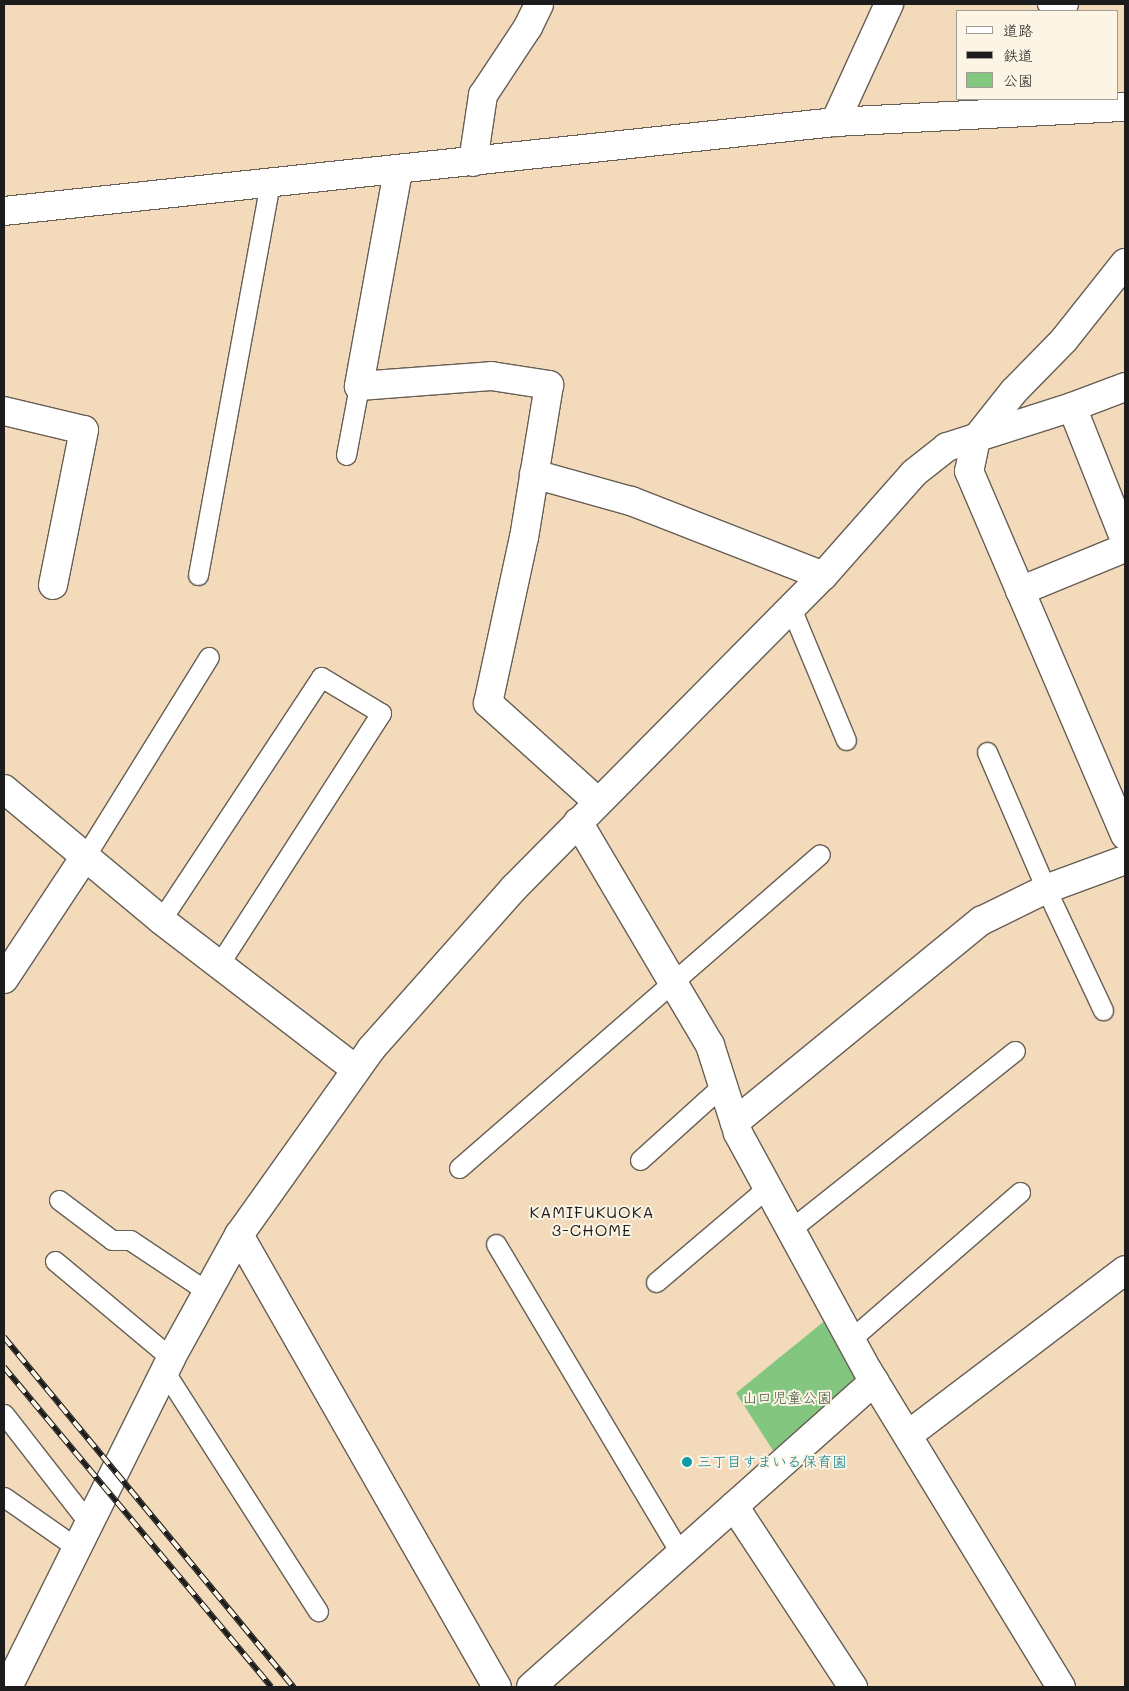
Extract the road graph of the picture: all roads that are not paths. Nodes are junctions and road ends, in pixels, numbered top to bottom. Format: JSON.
{"nodes":[{"id":1,"x":539,"y":4,"type":"edge"},
{"id":2,"x":889,"y":4,"type":"edge"},
{"id":3,"x":1047,"y":4,"type":"edge"},
{"id":4,"x":1068,"y":4,"type":"edge"},
{"id":5,"x":1125,"y":107,"type":"edge"},
{"id":6,"x":835,"y":122,"type":"junction"},
{"id":7,"x":474,"y":162,"type":"junction"},
{"id":8,"x":398,"y":171,"type":"junction"},
{"id":9,"x":270,"y":184,"type":"junction"},
{"id":10,"x":4,"y":211,"type":"edge"},
{"id":11,"x":1125,"y":263,"type":"edge"},
{"id":12,"x":359,"y":386,"type":"junction"},
{"id":13,"x":1125,"y":387,"type":"edge"},
{"id":14,"x":1072,"y":407,"type":"junction"},
{"id":15,"x":4,"y":411,"type":"edge"},
{"id":16,"x":976,"y":439,"type":"junction"},
{"id":17,"x":346,"y":455,"type":"dead end"},
{"id":18,"x":534,"y":474,"type":"junction"},
{"id":19,"x":1125,"y":540,"type":"edge"},
{"id":20,"x":1125,"y":548,"type":"edge"},
{"id":21,"x":198,"y":575,"type":"dead end"},
{"id":22,"x":822,"y":576,"type":"junction"},
{"id":23,"x":53,"y":585,"type":"dead end"},
{"id":24,"x":1020,"y":591,"type":"junction"},
{"id":25,"x":791,"y":608,"type":"junction"},
{"id":26,"x":209,"y":657,"type":"dead end"},
{"id":27,"x":846,"y":740,"type":"dead end"},
{"id":28,"x":987,"y":752,"type":"dead end"},
{"id":29,"x":4,"y":789,"type":"edge"},
{"id":30,"x":598,"y":802,"type":"junction"},
{"id":31,"x":578,"y":822,"type":"junction"},
{"id":32,"x":1125,"y":835,"type":"edge"},
{"id":33,"x":820,"y":854,"type":"dead end"},
{"id":34,"x":86,"y":855,"type":"junction"},
{"id":35,"x":1125,"y":860,"type":"edge"},
{"id":36,"x":1046,"y":889,"type":"junction"},
{"id":37,"x":160,"y":920,"type":"junction"},
{"id":38,"x":219,"y":964,"type":"junction"},
{"id":39,"x":4,"y":979,"type":"edge"},
{"id":40,"x":673,"y":982,"type":"junction"},
{"id":41,"x":1103,"y":1010,"type":"dead end"},
{"id":42,"x":1016,"y":1051,"type":"dead end"},
{"id":43,"x":355,"y":1069,"type":"junction"},
{"id":44,"x":723,"y":1085,"type":"junction"},
{"id":45,"x":735,"y":1122,"type":"junction"},
{"id":46,"x":640,"y":1160,"type":"dead end"},
{"id":47,"x":459,"y":1168,"type":"dead end"},
{"id":48,"x":768,"y":1186,"type":"junction"},
{"id":49,"x":1020,"y":1192,"type":"dead end"},
{"id":50,"x":59,"y":1200,"type":"dead end"},
{"id":51,"x":791,"y":1229,"type":"junction"},
{"id":52,"x":239,"y":1235,"type":"junction"},
{"id":53,"x":496,"y":1244,"type":"dead end"},
{"id":54,"x":55,"y":1261,"type":"dead end"},
{"id":55,"x":1125,"y":1270,"type":"edge"},
{"id":56,"x":656,"y":1282,"type":"dead end"},
{"id":57,"x":208,"y":1292,"type":"junction"},
{"id":58,"x":851,"y":1339,"type":"junction"},
{"id":59,"x":168,"y":1365,"type":"junction"},
{"id":60,"x":875,"y":1381,"type":"junction"},
{"id":61,"x":4,"y":1414,"type":"edge"},
{"id":62,"x":908,"y":1435,"type":"junction"},
{"id":63,"x":4,"y":1497,"type":"edge"},
{"id":64,"x":734,"y":1506,"type":"junction"},
{"id":65,"x":89,"y":1523,"type":"junction"},
{"id":66,"x":77,"y":1548,"type":"junction"},
{"id":67,"x":681,"y":1554,"type":"junction"},
{"id":68,"x":318,"y":1611,"type":"dead end"},
{"id":69,"x":8,"y":1687,"type":"edge"},
{"id":70,"x":497,"y":1687,"type":"edge"},
{"id":71,"x":531,"y":1687,"type":"edge"},
{"id":72,"x":853,"y":1687,"type":"edge"},
{"id":73,"x":1061,"y":1687,"type":"edge"}],
"edges":[{"from":1,"to":7,"type":"street"},
{"from":2,"to":6,"type":"street"},
{"from":3,"to":4,"type":"lane"},
{"from":5,"to":6,"type":"street"},
{"from":6,"to":7,"type":"street"},
{"from":7,"to":8,"type":"street"},
{"from":8,"to":9,"type":"street"},
{"from":8,"to":12,"type":"street"},
{"from":9,"to":10,"type":"street"},
{"from":9,"to":21,"type":"lane"},
{"from":11,"to":16,"type":"street"},
{"from":12,"to":17,"type":"lane"},
{"from":12,"to":18,"type":"street"},
{"from":13,"to":14,"type":"street"},
{"from":14,"to":16,"type":"street"},
{"from":14,"to":19,"type":"street"},
{"from":15,"to":23,"type":"street"},
{"from":16,"to":22,"type":"street"},
{"from":16,"to":24,"type":"street"},
{"from":18,"to":22,"type":"street"},
{"from":18,"to":30,"type":"street"},
{"from":20,"to":24,"type":"street"},
{"from":22,"to":25,"type":"street"},
{"from":24,"to":32,"type":"street"},
{"from":25,"to":27,"type":"lane"},
{"from":25,"to":30,"type":"street"},
{"from":26,"to":34,"type":"lane"},
{"from":28,"to":36,"type":"lane"},
{"from":29,"to":34,"type":"street"},
{"from":30,"to":31,"type":"street"},
{"from":31,"to":40,"type":"street"},
{"from":31,"to":43,"type":"street"},
{"from":33,"to":40,"type":"lane"},
{"from":34,"to":37,"type":"street"},
{"from":34,"to":39,"type":"street"},
{"from":35,"to":36,"type":"street"},
{"from":36,"to":41,"type":"lane"},
{"from":36,"to":45,"type":"street"},
{"from":37,"to":38,"type":"street"},
{"from":37,"to":38,"type":"lane"},
{"from":38,"to":43,"type":"street"},
{"from":40,"to":44,"type":"street"},
{"from":40,"to":47,"type":"lane"},
{"from":42,"to":51,"type":"lane"},
{"from":43,"to":52,"type":"street"},
{"from":44,"to":45,"type":"street"},
{"from":44,"to":46,"type":"lane"},
{"from":45,"to":48,"type":"street"},
{"from":48,"to":51,"type":"street"},
{"from":48,"to":56,"type":"lane"},
{"from":49,"to":58,"type":"lane"},
{"from":50,"to":57,"type":"lane"},
{"from":51,"to":58,"type":"street"},
{"from":52,"to":57,"type":"street"},
{"from":52,"to":70,"type":"street"},
{"from":53,"to":67,"type":"lane"},
{"from":54,"to":59,"type":"lane"},
{"from":55,"to":62,"type":"street"},
{"from":57,"to":59,"type":"street"},
{"from":58,"to":60,"type":"street"},
{"from":59,"to":65,"type":"street"},
{"from":59,"to":68,"type":"lane"},
{"from":60,"to":62,"type":"street"},
{"from":60,"to":64,"type":"street"},
{"from":61,"to":65,"type":"lane"},
{"from":62,"to":73,"type":"street"},
{"from":63,"to":66,"type":"lane"},
{"from":64,"to":67,"type":"street"},
{"from":64,"to":72,"type":"street"},
{"from":65,"to":66,"type":"street"},
{"from":66,"to":69,"type":"street"},
{"from":67,"to":71,"type":"street"}]}
